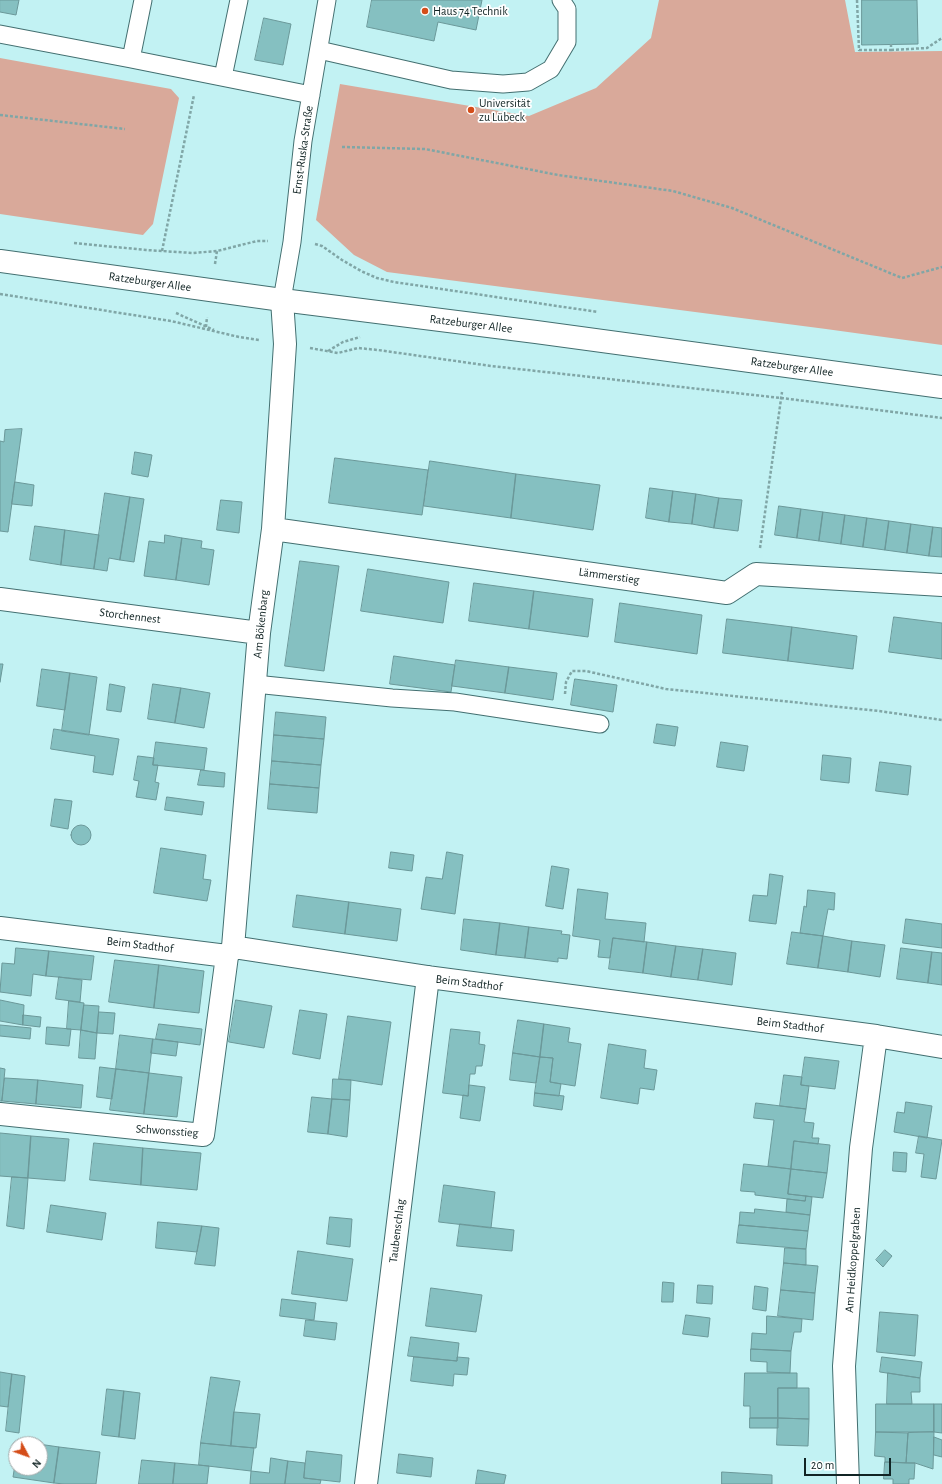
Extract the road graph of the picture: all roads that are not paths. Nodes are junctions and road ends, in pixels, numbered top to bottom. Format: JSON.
{"nodes":[{"id":1,"x":142,"y":0,"type":"edge"},
{"id":2,"x":239,"y":0,"type":"edge"},
{"id":3,"x":327,"y":0,"type":"edge"},
{"id":4,"x":561,"y":0,"type":"edge"},
{"id":5,"x":0,"y":34,"type":"edge"},
{"id":6,"x":318,"y":50,"type":"junction"},
{"id":7,"x":131,"y":59,"type":"junction"},
{"id":8,"x":223,"y":77,"type":"junction"},
{"id":9,"x":311,"y":94,"type":"junction"},
{"id":10,"x":0,"y":261,"type":"edge"},
{"id":11,"x":282,"y":300,"type":"junction"},
{"id":12,"x":942,"y":387,"type":"edge"},
{"id":13,"x":273,"y":529,"type":"junction"},
{"id":14,"x":942,"y":586,"type":"edge"},
{"id":15,"x":0,"y":599,"type":"edge"},
{"id":16,"x":259,"y":633,"type":"junction"},
{"id":17,"x":255,"y":684,"type":"junction"},
{"id":18,"x":600,"y":724,"type":"dead end"},
{"id":19,"x":0,"y":928,"type":"edge"},
{"id":20,"x":230,"y":952,"type":"junction"},
{"id":21,"x":428,"y":978,"type":"junction"},
{"id":22,"x":876,"y":1036,"type":"junction"},
{"id":23,"x":942,"y":1047,"type":"edge"},
{"id":24,"x":0,"y":1114,"type":"edge"},
{"id":25,"x":366,"y":1484,"type":"edge"},
{"id":26,"x":848,"y":1484,"type":"edge"}],
"edges":[{"from":1,"to":7,"type":"lane"},
{"from":2,"to":8,"type":"lane"},
{"from":3,"to":6,"type":"lane","name":"Ernst-Ruska-Straße"},
{"from":4,"to":6,"type":"lane"},
{"from":5,"to":7,"type":"lane"},
{"from":6,"to":9,"type":"lane","name":"Ernst-Ruska-Straße"},
{"from":7,"to":8,"type":"lane"},
{"from":8,"to":9,"type":"lane"},
{"from":9,"to":11,"type":"lane","name":"Ernst-Ruska-Straße"},
{"from":10,"to":11,"type":"street","name":"Ratzeburger Allee"},
{"from":11,"to":12,"type":"street","name":"Ratzeburger Allee"},
{"from":11,"to":13,"type":"street","name":"Am Bökenbarg"},
{"from":13,"to":14,"type":"street","name":"Lämmerstieg"},
{"from":13,"to":16,"type":"street","name":"Am Bökenbarg"},
{"from":15,"to":16,"type":"street","name":"Storchennest"},
{"from":16,"to":17,"type":"street","name":"Am Bökenbarg"},
{"from":17,"to":18,"type":"lane"},
{"from":17,"to":20,"type":"street","name":"Am Bökenbarg"},
{"from":19,"to":20,"type":"street","name":"Beim Stadthof"},
{"from":20,"to":21,"type":"street","name":"Beim Stadthof"},
{"from":20,"to":24,"type":"street","name":"Schwonsstieg"},
{"from":21,"to":22,"type":"street","name":"Beim Stadthof"},
{"from":21,"to":25,"type":"street","name":"Taubenschlag"},
{"from":22,"to":23,"type":"street","name":"Beim Stadthof"},
{"from":22,"to":26,"type":"street","name":"Am Heidkoppelgraben"}]}
